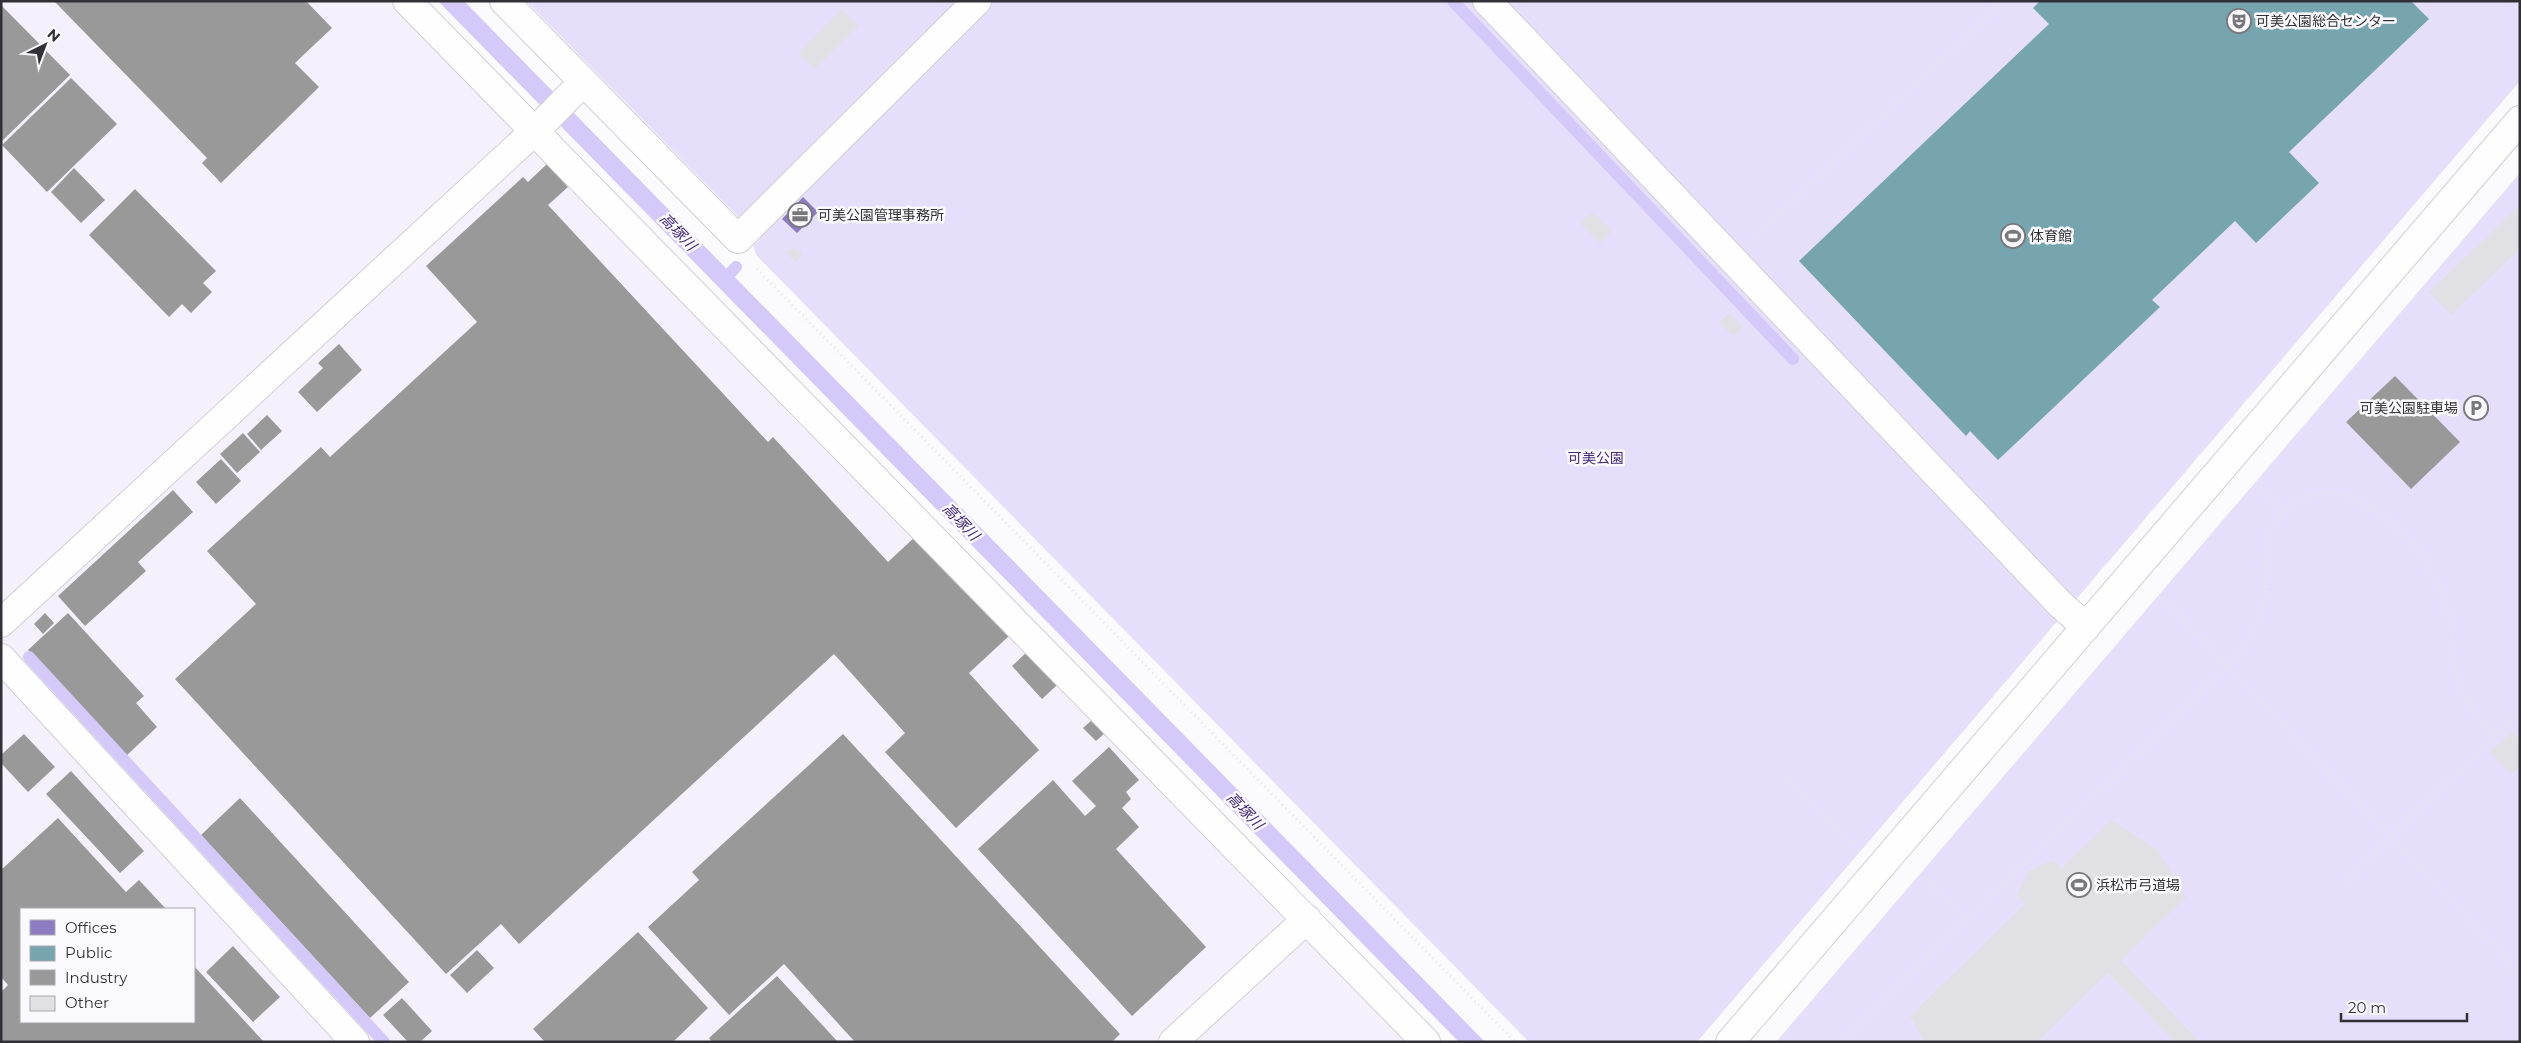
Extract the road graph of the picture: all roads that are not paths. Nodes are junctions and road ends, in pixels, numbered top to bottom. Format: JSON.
{"nodes":[{"id":1,"x":407,"y":1,"type":"edge"},
{"id":2,"x":504,"y":1,"type":"edge"},
{"id":3,"x":977,"y":1,"type":"edge"},
{"id":4,"x":1487,"y":1,"type":"edge"},
{"id":5,"x":578,"y":88,"type":"junction"},
{"id":6,"x":2520,"y":120,"type":"edge"},
{"id":7,"x":537,"y":128,"type":"junction"},
{"id":8,"x":1,"y":623,"type":"edge"},
{"id":9,"x":2086,"y":627,"type":"junction"},
{"id":10,"x":1,"y":658,"type":"edge"},
{"id":11,"x":1307,"y":919,"type":"junction"},
{"id":12,"x":354,"y":1042,"type":"edge"},
{"id":13,"x":1173,"y":1042,"type":"edge"},
{"id":14,"x":1426,"y":1042,"type":"edge"},
{"id":15,"x":1730,"y":1042,"type":"edge"}],
"edges":[{"from":1,"to":7,"type":"street"},
{"from":2,"to":5,"type":"street"},
{"from":3,"to":5,"type":"street"},
{"from":4,"to":9,"type":"street"},
{"from":5,"to":7,"type":"street"},
{"from":6,"to":9,"type":"street"},
{"from":7,"to":8,"type":"street"},
{"from":7,"to":11,"type":"street"},
{"from":9,"to":15,"type":"street"},
{"from":10,"to":12,"type":"street"},
{"from":11,"to":13,"type":"street"},
{"from":11,"to":14,"type":"street"}]}
